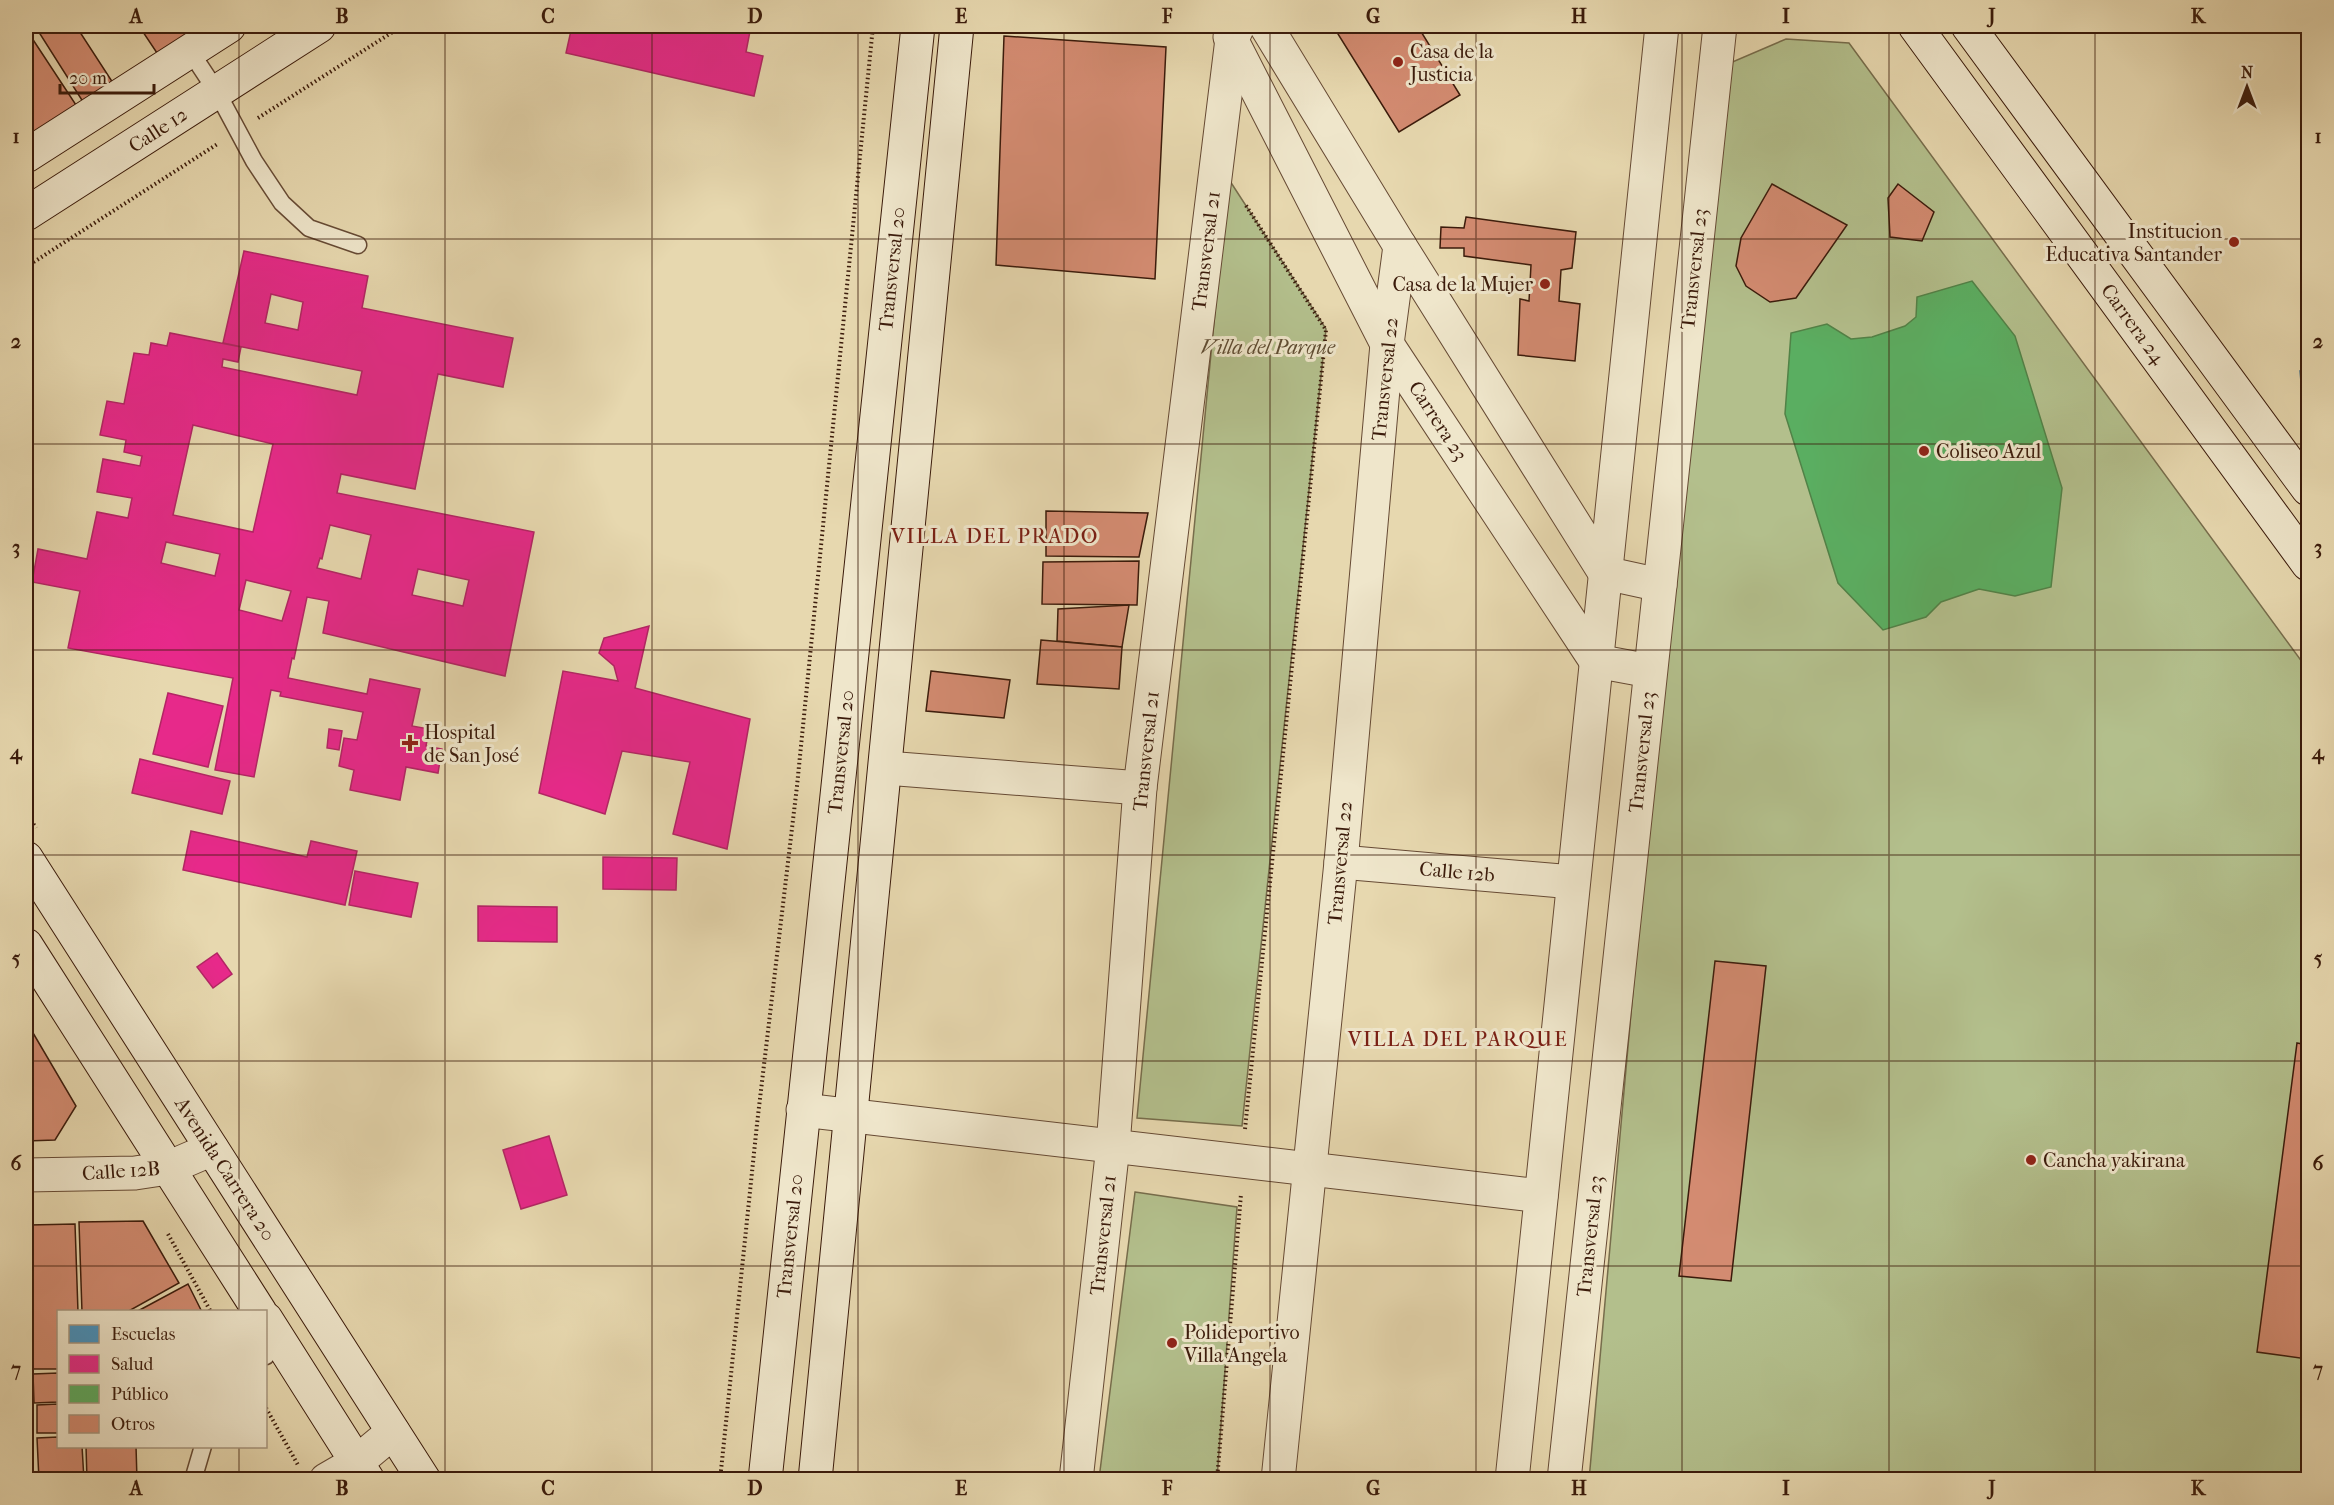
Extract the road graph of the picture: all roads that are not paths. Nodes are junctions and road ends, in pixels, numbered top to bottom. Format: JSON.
{"nodes":[{"id":1,"x":229,"y":26,"type":"edge"},
{"id":2,"x":319,"y":26,"type":"edge"},
{"id":3,"x":918,"y":26,"type":"edge"},
{"id":4,"x":957,"y":26,"type":"edge"},
{"id":5,"x":1266,"y":26,"type":"edge"},
{"id":6,"x":1662,"y":26,"type":"edge"},
{"id":7,"x":1915,"y":26,"type":"edge"},
{"id":8,"x":1968,"y":26,"type":"edge"},
{"id":9,"x":1231,"y":30,"type":"edge"},
{"id":10,"x":1724,"y":32,"type":"edge"},
{"id":11,"x":190,"y":51,"type":"junction"},
{"id":12,"x":217,"y":92,"type":"junction"},
{"id":13,"x":26,"y":156,"type":"edge"},
{"id":14,"x":26,"y":214,"type":"edge"},
{"id":15,"x":358,"y":245,"type":"dead end"},
{"id":16,"x":1400,"y":246,"type":"junction"},
{"id":17,"x":1387,"y":344,"type":"junction"},
{"id":18,"x":2308,"y":489,"type":"edge"},
{"id":19,"x":2304,"y":546,"type":"edge"},
{"id":20,"x":1605,"y":573,"type":"junction"},
{"id":21,"x":1660,"y":585,"type":"junction"},
{"id":22,"x":1596,"y":662,"type":"junction"},
{"id":23,"x":1650,"y":671,"type":"junction"},
{"id":24,"x":886,"y":768,"type":"junction"},
{"id":25,"x":1140,"y":788,"type":"junction"},
{"id":26,"x":26,"y":858,"type":"edge"},
{"id":27,"x":1341,"y":862,"type":"junction"},
{"id":28,"x":1573,"y":882,"type":"junction"},
{"id":29,"x":26,"y":945,"type":"edge"},
{"id":30,"x":803,"y":1110,"type":"junction"},
{"id":31,"x":851,"y":1115,"type":"junction"},
{"id":32,"x":1113,"y":1146,"type":"junction"},
{"id":33,"x":212,"y":1149,"type":"junction"},
{"id":34,"x":168,"y":1168,"type":"junction"},
{"id":35,"x":1310,"y":1171,"type":"junction"},
{"id":36,"x":26,"y":1174,"type":"edge"},
{"id":37,"x":1541,"y":1196,"type":"junction"},
{"id":38,"x":254,"y":1310,"type":"edge"},
{"id":39,"x":267,"y":1331,"type":"edge"},
{"id":40,"x":393,"y":1432,"type":"junction"},
{"id":41,"x":202,"y":1448,"type":"edge"},
{"id":42,"x":362,"y":1471,"type":"edge"},
{"id":43,"x":314,"y":1474,"type":"edge"},
{"id":44,"x":194,"y":1479,"type":"edge"},
{"id":45,"x":424,"y":1479,"type":"edge"},
{"id":46,"x":765,"y":1479,"type":"edge"},
{"id":47,"x":815,"y":1479,"type":"edge"},
{"id":48,"x":1076,"y":1479,"type":"edge"},
{"id":49,"x":1278,"y":1479,"type":"edge"},
{"id":50,"x":1512,"y":1479,"type":"edge"},
{"id":51,"x":1564,"y":1479,"type":"edge"}],
"edges":[{"from":1,"to":11,"type":"street"},
{"from":2,"to":12,"type":"street","name":"Calle 12"},
{"from":3,"to":30,"type":"street","name":"Transversal 20"},
{"from":4,"to":24,"type":"street","name":"Transversal 20"},
{"from":5,"to":16,"type":"street"},
{"from":6,"to":20,"type":"street"},
{"from":7,"to":19,"type":"street","name":"Carrera 24"},
{"from":8,"to":18,"type":"street"},
{"from":9,"to":17,"type":"street","name":"Carrera 23"},
{"from":9,"to":25,"type":"street","name":"Transversal 21"},
{"from":10,"to":21,"type":"street","name":"Transversal 23"},
{"from":11,"to":12,"type":"lane"},
{"from":11,"to":13,"type":"street"},
{"from":12,"to":14,"type":"street","name":"Calle 12"},
{"from":12,"to":15,"type":"lane"},
{"from":16,"to":17,"type":"street","name":"Transversal 22"},
{"from":16,"to":20,"type":"street"},
{"from":17,"to":22,"type":"street","name":"Carrera 23"},
{"from":17,"to":27,"type":"street","name":"Transversal 22"},
{"from":20,"to":21,"type":"street"},
{"from":20,"to":22,"type":"street"},
{"from":21,"to":23,"type":"street","name":"Transversal 23"},
{"from":22,"to":23,"type":"street"},
{"from":22,"to":28,"type":"street"},
{"from":23,"to":51,"type":"street","name":"Transversal 23"},
{"from":24,"to":25,"type":"street"},
{"from":24,"to":31,"type":"street","name":"Transversal 20"},
{"from":25,"to":32,"type":"street","name":"Transversal 21"},
{"from":26,"to":33,"type":"street","name":"Avenida Carrera 20"},
{"from":27,"to":28,"type":"street","name":"Calle 12b"},
{"from":27,"to":35,"type":"street","name":"Transversal 22"},
{"from":28,"to":37,"type":"street"},
{"from":29,"to":34,"type":"street"},
{"from":30,"to":31,"type":"street"},
{"from":30,"to":46,"type":"street","name":"Transversal 20"},
{"from":31,"to":32,"type":"street"},
{"from":31,"to":47,"type":"street","name":"Transversal 20"},
{"from":32,"to":35,"type":"street"},
{"from":32,"to":48,"type":"street","name":"Transversal 21"},
{"from":33,"to":34,"type":"street","name":"Calle 12B"},
{"from":33,"to":40,"type":"street","name":"Avenida Carrera 20"},
{"from":34,"to":36,"type":"street","name":"Calle 12B"},
{"from":34,"to":38,"type":"street"},
{"from":35,"to":37,"type":"street"},
{"from":35,"to":49,"type":"street","name":"Transversal 22"},
{"from":37,"to":50,"type":"street"},
{"from":39,"to":42,"type":"street"},
{"from":40,"to":42,"type":"street"},
{"from":40,"to":45,"type":"street","name":"Avenida Carrera 20"},
{"from":41,"to":44,"type":"lane"},
{"from":42,"to":43,"type":"street"}]}
